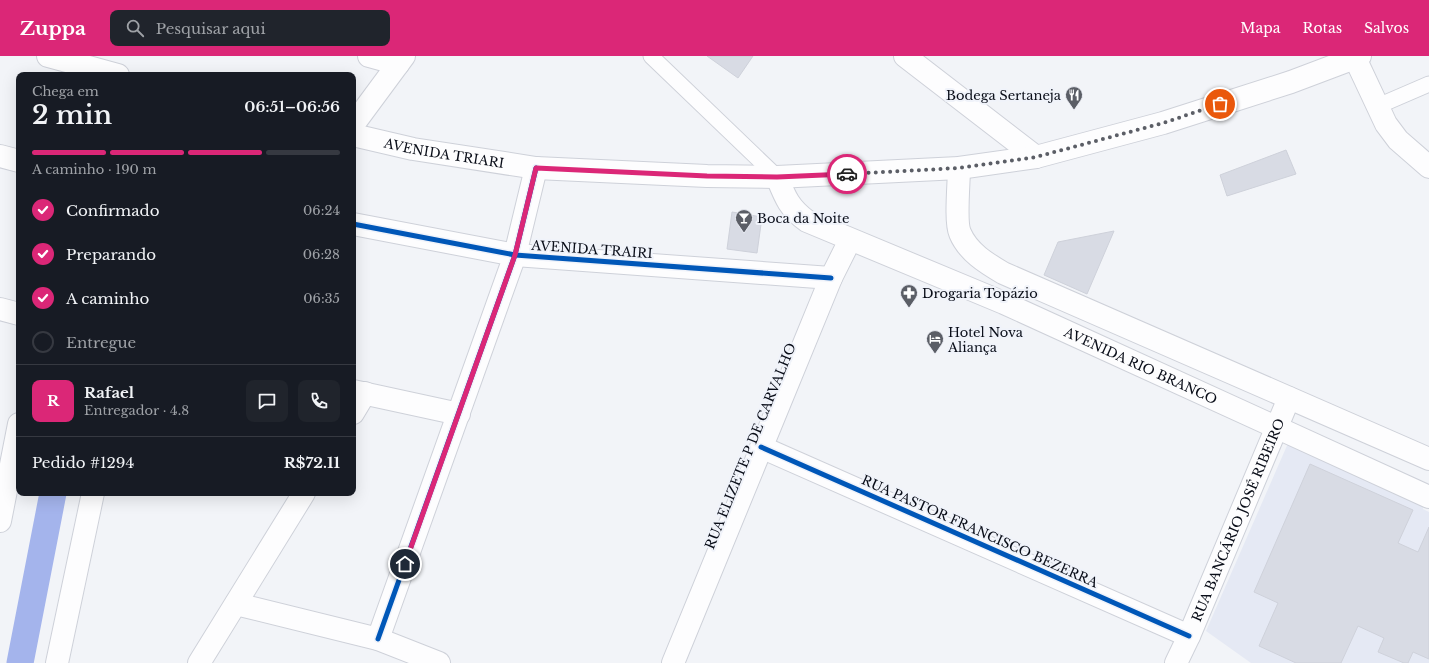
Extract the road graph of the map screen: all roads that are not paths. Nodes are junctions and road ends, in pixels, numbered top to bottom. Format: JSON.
{"nodes":[{"id":1,"x":48,"y":56,"type":"edge"},
{"id":2,"x":369,"y":56,"type":"edge"},
{"id":3,"x":651,"y":56,"type":"edge"},
{"id":4,"x":905,"y":56,"type":"edge"},
{"id":5,"x":1358,"y":57,"type":"edge"},
{"id":6,"x":401,"y":60,"type":"edge"},
{"id":7,"x":107,"y":72,"type":"edge"},
{"id":8,"x":1429,"y":84,"type":"edge"},
{"id":9,"x":1378,"y":106,"type":"junction"},
{"id":10,"x":356,"y":121,"type":"edge"},
{"id":11,"x":356,"y":136,"type":"edge"},
{"id":12,"x":0,"y":156,"type":"edge"},
{"id":13,"x":1036,"y":157,"type":"junction"},
{"id":14,"x":16,"y":160,"type":"edge"},
{"id":15,"x":536,"y":168,"type":"junction"},
{"id":16,"x":959,"y":168,"type":"junction"},
{"id":17,"x":1429,"y":168,"type":"edge"},
{"id":18,"x":777,"y":177,"type":"junction"},
{"id":19,"x":356,"y":225,"type":"edge"},
{"id":20,"x":850,"y":240,"type":"junction"},
{"id":21,"x":515,"y":255,"type":"junction"},
{"id":22,"x":831,"y":278,"type":"junction"},
{"id":23,"x":0,"y":309,"type":"edge"},
{"id":24,"x":16,"y":313,"type":"edge"},
{"id":25,"x":359,"y":392,"type":"edge"},
{"id":26,"x":1289,"y":398,"type":"junction"},
{"id":27,"x":356,"y":402,"type":"edge"},
{"id":28,"x":459,"y":414,"type":"junction"},
{"id":29,"x":1276,"y":428,"type":"junction"},
{"id":30,"x":16,"y":438,"type":"edge"},
{"id":31,"x":761,"y":447,"type":"junction"},
{"id":32,"x":1407,"y":450,"type":"junction"},
{"id":33,"x":1429,"y":459,"type":"edge"},
{"id":34,"x":1393,"y":480,"type":"junction"},
{"id":35,"x":92,"y":496,"type":"edge"},
{"id":36,"x":302,"y":496,"type":"edge"},
{"id":37,"x":1429,"y":497,"type":"edge"},
{"id":38,"x":1,"y":507,"type":"edge"},
{"id":39,"x":236,"y":604,"type":"junction"},
{"id":40,"x":1189,"y":636,"type":"junction"},
{"id":41,"x":378,"y":639,"type":"junction"},
{"id":42,"x":57,"y":663,"type":"edge"},
{"id":43,"x":199,"y":663,"type":"edge"},
{"id":44,"x":439,"y":663,"type":"edge"},
{"id":45,"x":673,"y":663,"type":"edge"},
{"id":46,"x":1176,"y":663,"type":"edge"}],
"edges":[{"from":1,"to":7,"type":"main road"},
{"from":2,"to":6,"type":"main road"},
{"from":3,"to":18,"type":"lane"},
{"from":4,"to":13,"type":"main road"},
{"from":5,"to":9,"type":"main road"},
{"from":5,"to":13,"type":"main road","name":"AVENIDA TRIARI"},
{"from":6,"to":10,"type":"main road"},
{"from":8,"to":9,"type":"lane"},
{"from":9,"to":17,"type":"main road"},
{"from":11,"to":15,"type":"main road","name":"AVENIDA TRIARI"},
{"from":12,"to":14,"type":"main road"},
{"from":13,"to":16,"type":"main road","name":"AVENIDA TRIARI"},
{"from":15,"to":18,"type":"main road","name":"AVENIDA TRIARI"},
{"from":15,"to":21,"type":"main road"},
{"from":16,"to":18,"type":"main road","name":"AVENIDA TRIARI"},
{"from":16,"to":26,"type":"main road"},
{"from":18,"to":20,"type":"main road","name":"AVENIDA RIO BRANCO"},
{"from":19,"to":21,"type":"main road","name":"AVENIDA TRAIRI"},
{"from":20,"to":22,"type":"main road","name":"RUA ELIZETE P DE CARVALHO"},
{"from":20,"to":29,"type":"main road","name":"AVENIDA RIO BRANCO"},
{"from":21,"to":22,"type":"main road","name":"AVENIDA TRAIRI"},
{"from":21,"to":28,"type":"main road"},
{"from":22,"to":31,"type":"main road","name":"RUA ELIZETE P DE CARVALHO"},
{"from":23,"to":24,"type":"main road"},
{"from":25,"to":27,"type":"main road"},
{"from":25,"to":28,"type":"main road"},
{"from":26,"to":29,"type":"main road","name":"RUA BANCÁRIO JOSÉ RIBEIRO"},
{"from":26,"to":32,"type":"main road"},
{"from":28,"to":41,"type":"main road"},
{"from":29,"to":34,"type":"main road","name":"AVENIDA RIO BRANCO"},
{"from":29,"to":40,"type":"main road","name":"RUA BANCÁRIO JOSÉ RIBEIRO"},
{"from":30,"to":38,"type":"main road"},
{"from":31,"to":40,"type":"main road","name":"RUA PASTOR FRANCISCO BEZERRA"},
{"from":31,"to":45,"type":"main road","name":"RUA ELIZETE P DE CARVALHO"},
{"from":32,"to":33,"type":"main road"},
{"from":32,"to":34,"type":"main road"},
{"from":34,"to":37,"type":"main road","name":"AVENIDA RIO BRANCO"},
{"from":35,"to":42,"type":"main road"},
{"from":36,"to":39,"type":"main road"},
{"from":39,"to":41,"type":"main road"},
{"from":39,"to":43,"type":"main road"},
{"from":40,"to":46,"type":"main road","name":"RUA BANCÁRIO JOSÉ RIBEIRO"},
{"from":41,"to":44,"type":"main road"}]}
